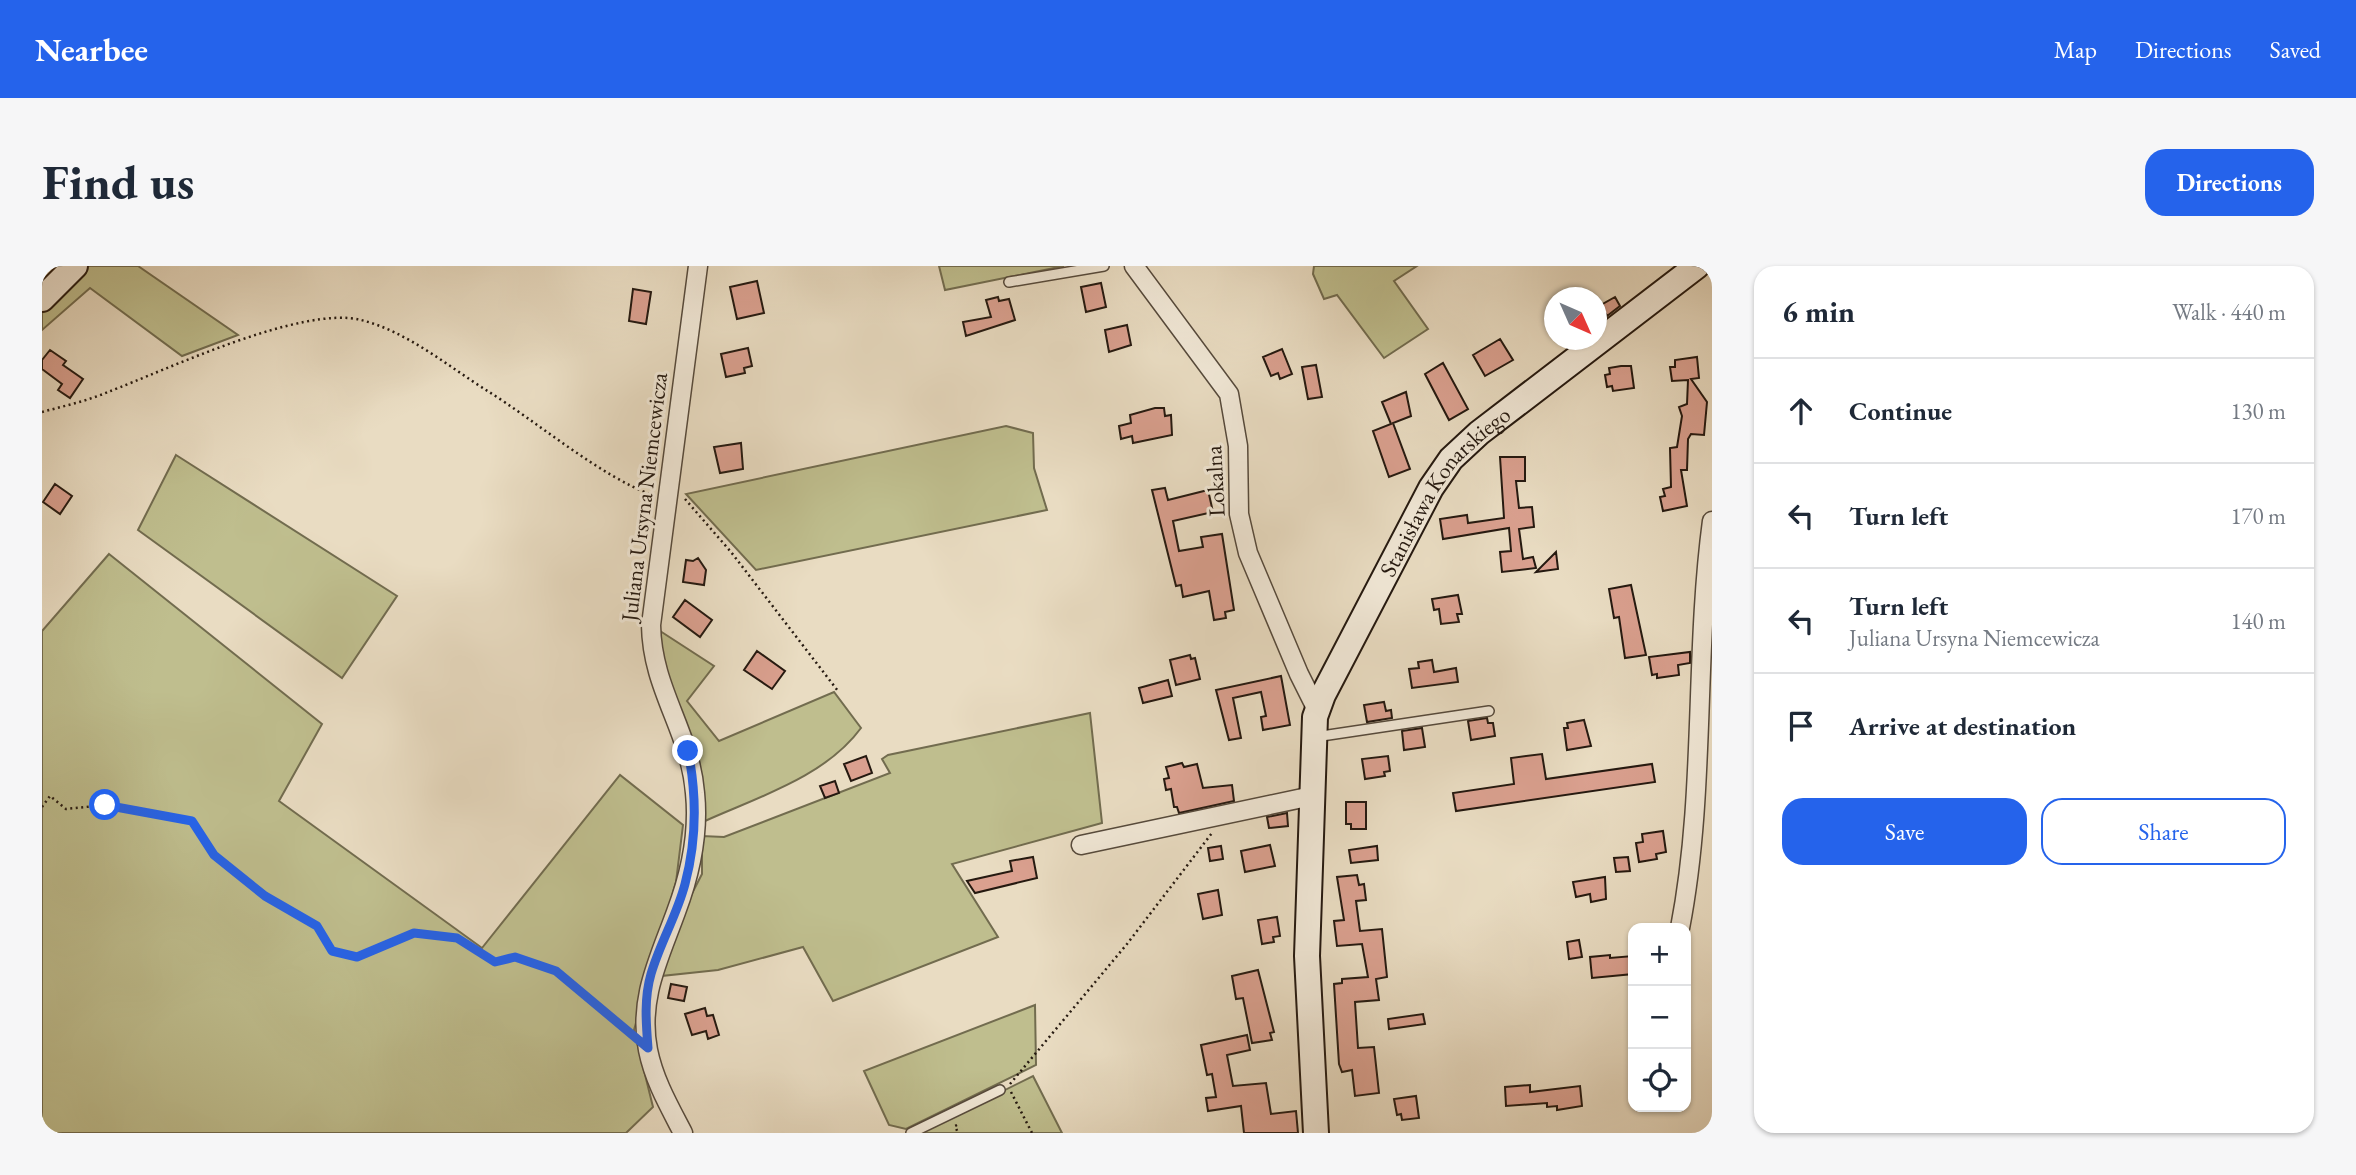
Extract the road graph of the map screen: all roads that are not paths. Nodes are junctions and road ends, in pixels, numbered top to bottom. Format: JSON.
{"nodes":[{"id":1,"x":75,"y":266,"type":"edge"},
{"id":2,"x":698,"y":266,"type":"edge"},
{"id":3,"x":1104,"y":266,"type":"edge"},
{"id":4,"x":1133,"y":266,"type":"edge"},
{"id":5,"x":1697,"y":266,"type":"edge"},
{"id":6,"x":1009,"y":282,"type":"dead end"},
{"id":7,"x":42,"y":299,"type":"edge"},
{"id":8,"x":1712,"y":521,"type":"edge"},
{"id":9,"x":1317,"y":710,"type":"junction"},
{"id":10,"x":1489,"y":711,"type":"dead end"},
{"id":11,"x":1313,"y":738,"type":"junction"},
{"id":12,"x":1312,"y":796,"type":"junction"},
{"id":13,"x":1081,"y":845,"type":"dead end"},
{"id":14,"x":1681,"y":923,"type":"edge"},
{"id":15,"x":1000,"y":1090,"type":"dead end"},
{"id":16,"x":683,"y":1133,"type":"edge"},
{"id":17,"x":911,"y":1133,"type":"edge"},
{"id":18,"x":1316,"y":1133,"type":"edge"}],
"edges":[{"from":1,"to":7,"type":"street"},
{"from":2,"to":16,"type":"street","name":"Juliana Ursyna Niemcewicza"},
{"from":3,"to":6,"type":"lane"},
{"from":4,"to":9,"type":"street","name":"Lokalna"},
{"from":5,"to":9,"type":"street","name":"Stanisława Konarskiego"},
{"from":8,"to":14,"type":"street"},
{"from":9,"to":11,"type":"street","name":"Stanisława Konarskiego"},
{"from":10,"to":11,"type":"lane"},
{"from":11,"to":12,"type":"street","name":"Stanisława Konarskiego"},
{"from":12,"to":13,"type":"street"},
{"from":12,"to":18,"type":"street","name":"Stanisława Konarskiego"},
{"from":15,"to":17,"type":"lane"}]}
